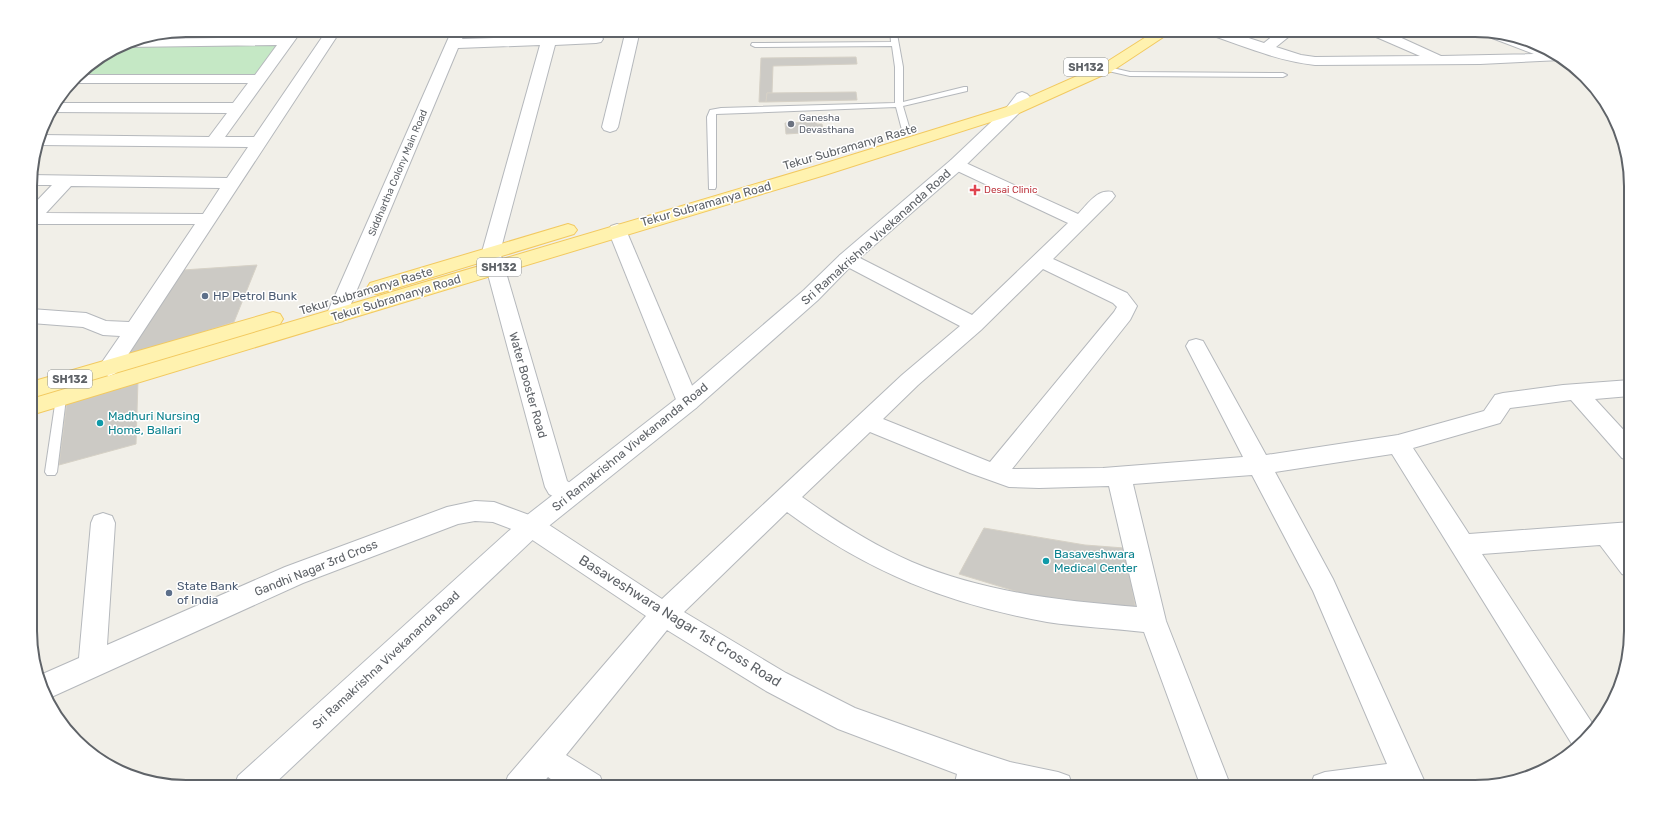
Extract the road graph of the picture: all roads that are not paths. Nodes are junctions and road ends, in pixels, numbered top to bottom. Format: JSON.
{"nodes":[{"id":1,"x":267,"y":37,"type":"edge"},
{"id":2,"x":290,"y":37,"type":"edge"},
{"id":3,"x":329,"y":37,"type":"edge"},
{"id":4,"x":456,"y":37,"type":"edge"},
{"id":5,"x":631,"y":37,"type":"edge"},
{"id":6,"x":893,"y":37,"type":"edge"},
{"id":7,"x":1135,"y":37,"type":"edge"},
{"id":8,"x":1156,"y":37,"type":"edge"},
{"id":9,"x":1230,"y":37,"type":"edge"},
{"id":10,"x":1280,"y":37,"type":"edge"},
{"id":11,"x":1389,"y":37,"type":"edge"},
{"id":12,"x":596,"y":39,"type":"dead end"},
{"id":13,"x":549,"y":40,"type":"junction"},
{"id":14,"x":147,"y":42,"type":"edge"},
{"id":15,"x":755,"y":44,"type":"dead end"},
{"id":16,"x":894,"y":44,"type":"junction"},
{"id":17,"x":1265,"y":49,"type":"junction"},
{"id":18,"x":1550,"y":57,"type":"edge"},
{"id":19,"x":1441,"y":59,"type":"junction"},
{"id":20,"x":1107,"y":68,"type":"junction"},
{"id":21,"x":1283,"y":75,"type":"dead end"},
{"id":22,"x":83,"y":79,"type":"edge"},
{"id":23,"x":260,"y":79,"type":"junction"},
{"id":24,"x":964,"y":89,"type":"dead end"},
{"id":25,"x":1018,"y":104,"type":"junction"},
{"id":26,"x":899,"y":106,"type":"junction"},
{"id":27,"x":59,"y":108,"type":"edge"},
{"id":28,"x":238,"y":108,"type":"junction"},
{"id":29,"x":961,"y":121,"type":"junction"},
{"id":30,"x":610,"y":127,"type":"dead end"},
{"id":31,"x":906,"y":130,"type":"junction"},
{"id":32,"x":44,"y":140,"type":"edge"},
{"id":33,"x":213,"y":142,"type":"junction"},
{"id":34,"x":260,"y":142,"type":"junction"},
{"id":35,"x":957,"y":164,"type":"junction"},
{"id":36,"x":37,"y":180,"type":"edge"},
{"id":37,"x":66,"y":181,"type":"junction"},
{"id":38,"x":232,"y":183,"type":"junction"},
{"id":39,"x":712,"y":187,"type":"junction"},
{"id":40,"x":1106,"y":196,"type":"dead end"},
{"id":41,"x":37,"y":212,"type":"edge"},
{"id":42,"x":37,"y":218,"type":"edge"},
{"id":43,"x":209,"y":219,"type":"junction"},
{"id":44,"x":1079,"y":221,"type":"junction"},
{"id":45,"x":617,"y":230,"type":"junction"},
{"id":46,"x":847,"y":259,"type":"junction"},
{"id":47,"x":1040,"y":260,"type":"junction"},
{"id":48,"x":493,"y":261,"type":"junction"},
{"id":49,"x":340,"y":307,"type":"junction"},
{"id":50,"x":37,"y":316,"type":"edge"},
{"id":51,"x":974,"y":325,"type":"junction"},
{"id":52,"x":134,"y":329,"type":"junction"},
{"id":53,"x":1196,"y":346,"type":"dead end"},
{"id":54,"x":108,"y":368,"type":"junction"},
{"id":55,"x":37,"y":388,"type":"edge"},
{"id":56,"x":1624,"y":388,"type":"edge"},
{"id":57,"x":1576,"y":392,"type":"junction"},
{"id":58,"x":61,"y":398,"type":"junction"},
{"id":59,"x":688,"y":402,"type":"junction"},
{"id":60,"x":37,"y":405,"type":"edge"},
{"id":61,"x":866,"y":422,"type":"junction"},
{"id":62,"x":1398,"y":444,"type":"junction"},
{"id":63,"x":1624,"y":445,"type":"edge"},
{"id":64,"x":1258,"y":465,"type":"junction"},
{"id":65,"x":51,"y":472,"type":"dead end"},
{"id":66,"x":995,"y":473,"type":"junction"},
{"id":67,"x":1120,"y":476,"type":"junction"},
{"id":68,"x":570,"y":495,"type":"junction"},
{"id":69,"x":785,"y":498,"type":"junction"},
{"id":70,"x":103,"y":523,"type":"dead end"},
{"id":71,"x":531,"y":526,"type":"junction"},
{"id":72,"x":1624,"y":533,"type":"edge"},
{"id":73,"x":1606,"y":534,"type":"junction"},
{"id":74,"x":1462,"y":545,"type":"junction"},
{"id":75,"x":1624,"y":557,"type":"edge"},
{"id":76,"x":664,"y":614,"type":"junction"},
{"id":77,"x":1153,"y":621,"type":"junction"},
{"id":78,"x":92,"y":666,"type":"junction"},
{"id":79,"x":47,"y":685,"type":"edge"},
{"id":80,"x":1582,"y":734,"type":"edge"},
{"id":81,"x":545,"y":758,"type":"junction"},
{"id":82,"x":971,"y":776,"type":"edge"},
{"id":83,"x":257,"y":780,"type":"edge"},
{"id":84,"x":525,"y":780,"type":"edge"},
{"id":85,"x":578,"y":780,"type":"edge"},
{"id":86,"x":1024,"y":780,"type":"edge"},
{"id":87,"x":1213,"y":780,"type":"edge"},
{"id":88,"x":1408,"y":780,"type":"edge"}],
"edges":[{"from":1,"to":14,"type":"street"},
{"from":2,"to":23,"type":"street"},
{"from":3,"to":34,"type":"street"},
{"from":4,"to":13,"type":"street"},
{"from":4,"to":49,"type":"street","name":"Siddhartha Colony Main Road"},
{"from":5,"to":30,"type":"street"},
{"from":6,"to":16,"type":"lane"},
{"from":7,"to":25,"type":"main road","number":"SH132"},
{"from":8,"to":20,"type":"main road","number":"SH132"},
{"from":9,"to":17,"type":"street"},
{"from":10,"to":17,"type":"street"},
{"from":11,"to":19,"type":"street"},
{"from":12,"to":13,"type":"street"},
{"from":13,"to":48,"type":"street"},
{"from":15,"to":16,"type":"lane"},
{"from":16,"to":26,"type":"lane"},
{"from":17,"to":19,"type":"street"},
{"from":18,"to":19,"type":"street"},
{"from":20,"to":21,"type":"lane"},
{"from":20,"to":25,"type":"main road","number":"SH132"},
{"from":22,"to":23,"type":"street"},
{"from":23,"to":28,"type":"street"},
{"from":24,"to":26,"type":"lane"},
{"from":25,"to":29,"type":"main road","number":"SH132"},
{"from":25,"to":35,"type":"street","name":"Sri Ramakrishna Vivekananda Road"},
{"from":26,"to":31,"type":"lane"},
{"from":26,"to":39,"type":"lane"},
{"from":27,"to":28,"type":"street"},
{"from":28,"to":33,"type":"street"},
{"from":29,"to":31,"type":"main road","name":"Tekur Subramanya Raste","number":"SH132"},
{"from":29,"to":45,"type":"main road","name":"Tekur Subramanya Road","number":"SH132"},
{"from":31,"to":39,"type":"main road","name":"Tekur Subramanya Raste","number":"SH132"},
{"from":32,"to":33,"type":"street"},
{"from":33,"to":34,"type":"street"},
{"from":34,"to":38,"type":"street"},
{"from":35,"to":44,"type":"street"},
{"from":35,"to":46,"type":"street","name":"Sri Ramakrishna Vivekananda Road"},
{"from":36,"to":37,"type":"street"},
{"from":37,"to":38,"type":"street"},
{"from":37,"to":41,"type":"street"},
{"from":38,"to":43,"type":"street"},
{"from":39,"to":48,"type":"main road","name":"Tekur Subramanya Raste","number":"SH132"},
{"from":40,"to":44,"type":"street"},
{"from":42,"to":43,"type":"street"},
{"from":43,"to":52,"type":"street"},
{"from":44,"to":47,"type":"street"},
{"from":45,"to":48,"type":"main road","name":"Tekur Subramanya Road","number":"SH132"},
{"from":45,"to":59,"type":"street"},
{"from":46,"to":51,"type":"street"},
{"from":46,"to":59,"type":"street","name":"Sri Ramakrishna Vivekananda Road"},
{"from":47,"to":51,"type":"street"},
{"from":47,"to":66,"type":"street"},
{"from":48,"to":49,"type":"main road","name":"Tekur Subramanya Raste","number":"SH132"},
{"from":48,"to":68,"type":"street","name":"Water Booster Road"},
{"from":49,"to":54,"type":"main road","name":"Tekur Subramanya Raste","number":"SH132"},
{"from":49,"to":58,"type":"main road","name":"Tekur Subramanya Road","number":"SH132"},
{"from":50,"to":52,"type":"street"},
{"from":51,"to":61,"type":"street"},
{"from":52,"to":54,"type":"street"},
{"from":53,"to":64,"type":"street"},
{"from":54,"to":55,"type":"main road","name":"Tekur Subramanya Raste","number":"SH132"},
{"from":56,"to":57,"type":"street"},
{"from":57,"to":62,"type":"street"},
{"from":57,"to":63,"type":"street"},
{"from":58,"to":60,"type":"main road","name":"Tekur Subramanya Road","number":"SH132"},
{"from":58,"to":65,"type":"lane"},
{"from":59,"to":68,"type":"street","name":"Sri Ramakrishna Vivekananda Road"},
{"from":61,"to":66,"type":"street"},
{"from":61,"to":69,"type":"street"},
{"from":62,"to":64,"type":"street"},
{"from":62,"to":74,"type":"street"},
{"from":64,"to":67,"type":"street"},
{"from":64,"to":88,"type":"street"},
{"from":66,"to":67,"type":"street"},
{"from":67,"to":77,"type":"street"},
{"from":68,"to":71,"type":"street","name":"Sri Ramakrishna Vivekananda Road"},
{"from":69,"to":76,"type":"street"},
{"from":69,"to":77,"type":"street"},
{"from":70,"to":78,"type":"street"},
{"from":71,"to":76,"type":"street","name":"Basaveshwara Nagar 1st Cross Road"},
{"from":71,"to":78,"type":"street","name":"Gandhi Nagar 3rd Cross"},
{"from":71,"to":83,"type":"street","name":"Sri Ramakrishna Vivekananda Road"},
{"from":72,"to":73,"type":"street"},
{"from":73,"to":74,"type":"street"},
{"from":73,"to":75,"type":"street"},
{"from":74,"to":80,"type":"street"},
{"from":76,"to":81,"type":"street"},
{"from":76,"to":82,"type":"street","name":"Basaveshwara Nagar 1st Cross Road"},
{"from":77,"to":87,"type":"street"},
{"from":78,"to":79,"type":"street","name":"Gandhi Nagar 3rd Cross"},
{"from":81,"to":84,"type":"street"},
{"from":81,"to":85,"type":"street"},
{"from":82,"to":86,"type":"street","name":"Basaveshwara Nagar 1st Cross Road"}]}
